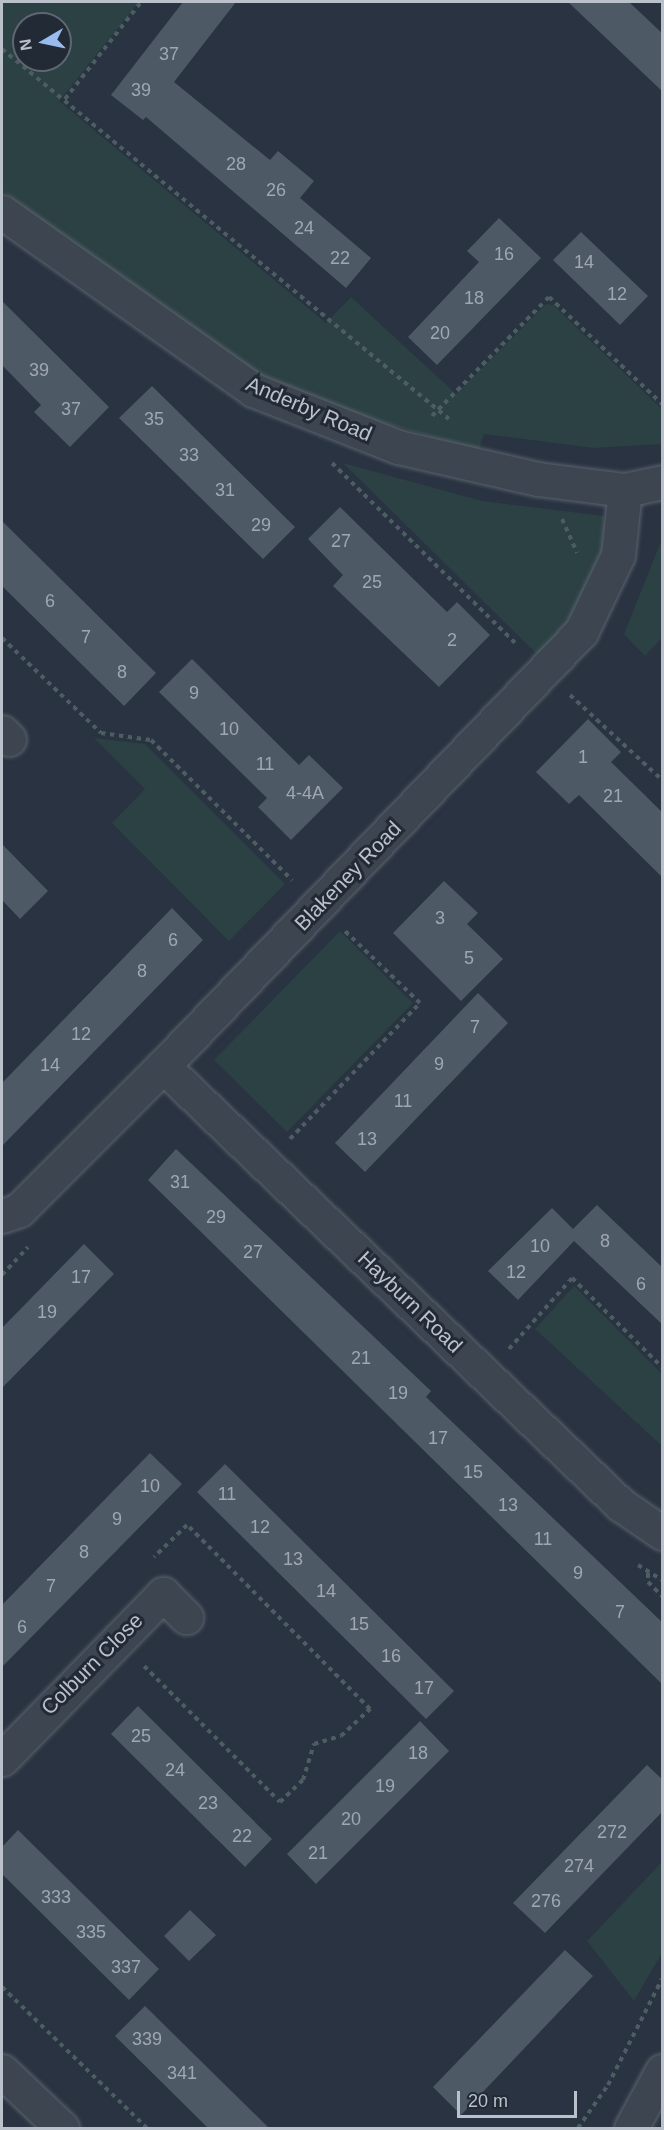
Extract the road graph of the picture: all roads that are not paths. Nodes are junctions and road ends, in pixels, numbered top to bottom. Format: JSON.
{"nodes":[{"id":1,"x":2,"y":212,"type":"edge"},
{"id":2,"x":663,"y":482,"type":"edge"},
{"id":3,"x":625,"y":490,"type":"junction"},
{"id":4,"x":163,"y":1065,"type":"junction"},
{"id":5,"x":2,"y":1216,"type":"edge"},
{"id":6,"x":663,"y":1533,"type":"edge"},
{"id":7,"x":186,"y":1617,"type":"dead end"},
{"id":8,"x":2,"y":1759,"type":"edge"},
{"id":9,"x":663,"y":2071,"type":"edge"},
{"id":10,"x":2,"y":2072,"type":"edge"},
{"id":11,"x":62,"y":2128,"type":"edge"},
{"id":12,"x":631,"y":2128,"type":"edge"}],
"edges":[{"from":1,"to":3,"type":"street","name":"Anderby Road"},
{"from":2,"to":3,"type":"street","name":"Anderby Road"},
{"from":3,"to":4,"type":"street","name":"Blakeney Road"},
{"from":4,"to":5,"type":"street","name":"Blakeney Road"},
{"from":4,"to":6,"type":"street","name":"Hayburn Road"},
{"from":7,"to":8,"type":"street","name":"Colburn Close"},
{"from":9,"to":12,"type":"street"},
{"from":10,"to":11,"type":"street"}]}
